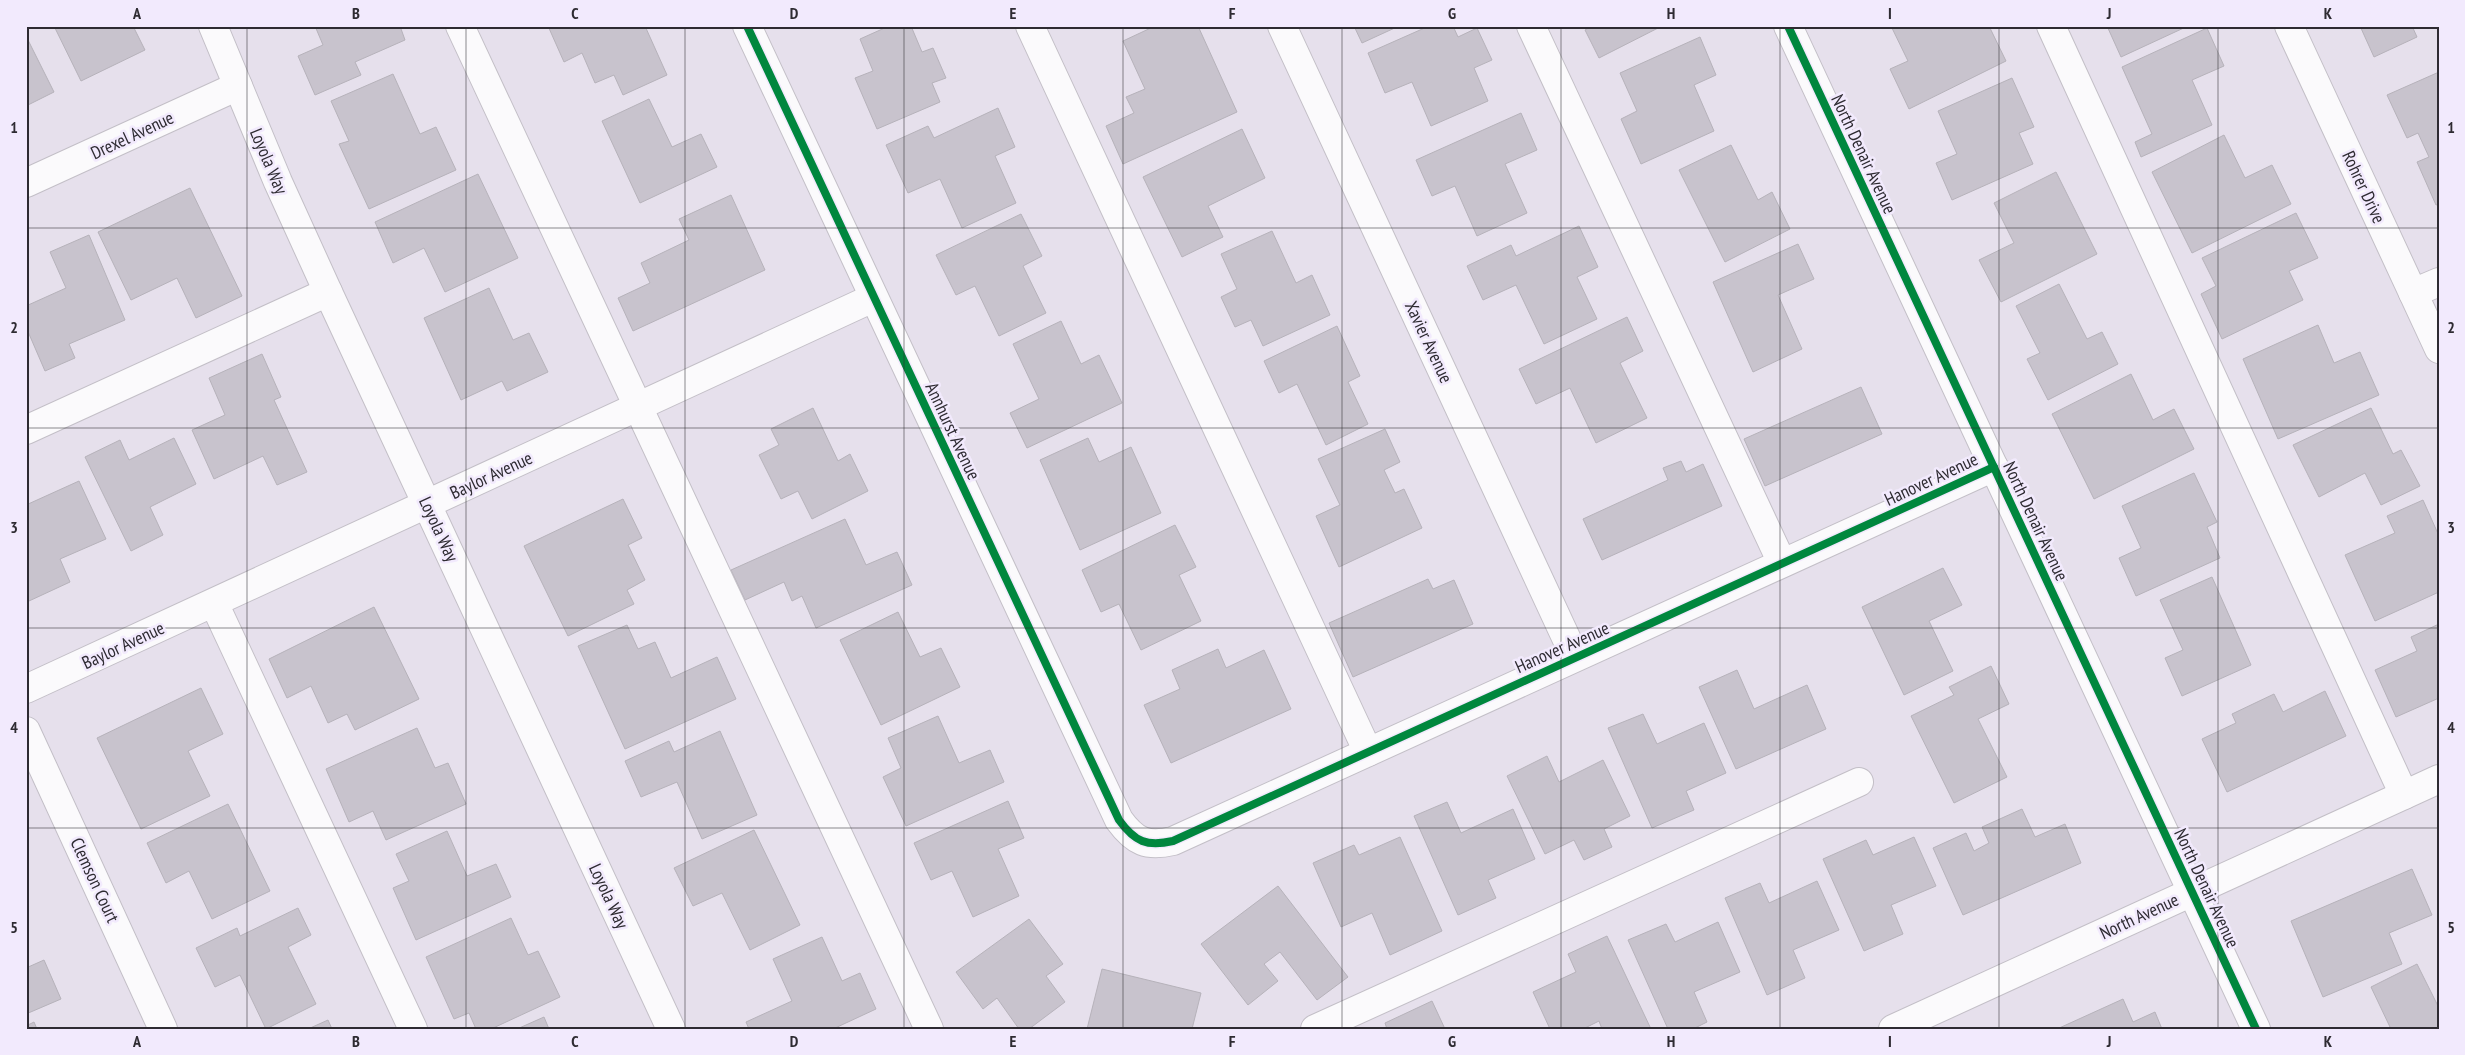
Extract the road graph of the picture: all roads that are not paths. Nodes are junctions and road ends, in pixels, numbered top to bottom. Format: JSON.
{"nodes":[{"id":1,"x":213,"y":26,"type":"edge"},
{"id":2,"x":460,"y":26,"type":"edge"},
{"id":3,"x":748,"y":26,"type":"edge"},
{"id":4,"x":1030,"y":26,"type":"edge"},
{"id":5,"x":1282,"y":26,"type":"edge"},
{"id":6,"x":1531,"y":26,"type":"edge"},
{"id":7,"x":1788,"y":26,"type":"edge"},
{"id":8,"x":2051,"y":26,"type":"edge"},
{"id":9,"x":2289,"y":26,"type":"edge"},
{"id":10,"x":238,"y":86,"type":"junction"},
{"id":11,"x":26,"y":183,"type":"edge"},
{"id":12,"x":2439,"y":282,"type":"edge"},
{"id":13,"x":328,"y":292,"type":"junction"},
{"id":14,"x":2413,"y":293,"type":"junction"},
{"id":15,"x":873,"y":298,"type":"junction"},
{"id":16,"x":2439,"y":349,"type":"edge"},
{"id":17,"x":638,"y":406,"type":"junction"},
{"id":18,"x":26,"y":430,"type":"edge"},
{"id":19,"x":1994,"y":467,"type":"junction"},
{"id":20,"x":427,"y":504,"type":"junction"},
{"id":21,"x":1782,"y":564,"type":"junction"},
{"id":22,"x":214,"y":603,"type":"junction"},
{"id":23,"x":1575,"y":657,"type":"junction"},
{"id":24,"x":26,"y":689,"type":"edge"},
{"id":25,"x":26,"y":731,"type":"edge"},
{"id":26,"x":1368,"y":752,"type":"junction"},
{"id":27,"x":2439,"y":779,"type":"edge"},
{"id":28,"x":1860,"y":782,"type":"dead end"},
{"id":29,"x":2404,"y":795,"type":"junction"},
{"id":30,"x":1141,"y":842,"type":"joint"},
{"id":31,"x":2192,"y":892,"type":"junction"},
{"id":32,"x":163,"y":1029,"type":"edge"},
{"id":33,"x":413,"y":1029,"type":"edge"},
{"id":34,"x":671,"y":1029,"type":"edge"},
{"id":35,"x":929,"y":1029,"type":"edge"},
{"id":36,"x":1315,"y":1029,"type":"edge"},
{"id":37,"x":1893,"y":1029,"type":"edge"},
{"id":38,"x":2256,"y":1029,"type":"edge"}],
"edges":[{"from":1,"to":10,"type":"street","name":"Loyola Way"},
{"from":2,"to":17,"type":"street"},
{"from":3,"to":15,"type":"street","name":"Annhurst Avenue"},
{"from":4,"to":26,"type":"street"},
{"from":5,"to":23,"type":"street","name":"Xavier Avenue"},
{"from":6,"to":21,"type":"street"},
{"from":7,"to":19,"type":"street","name":"North Denair Avenue"},
{"from":8,"to":29,"type":"street"},
{"from":9,"to":14,"type":"street","name":"Rohrer Drive"},
{"from":10,"to":11,"type":"street","name":"Drexel Avenue"},
{"from":10,"to":13,"type":"street","name":"Loyola Way"},
{"from":12,"to":14,"type":"street"},
{"from":13,"to":18,"type":"street"},
{"from":13,"to":20,"type":"street","name":"Loyola Way"},
{"from":14,"to":16,"type":"street","name":"Rohrer Drive"},
{"from":15,"to":17,"type":"street","name":"Baylor Avenue"},
{"from":15,"to":30,"type":"street","name":"Annhurst Avenue"},
{"from":17,"to":20,"type":"street","name":"Baylor Avenue"},
{"from":17,"to":35,"type":"street"},
{"from":19,"to":21,"type":"street","name":"Hanover Avenue"},
{"from":19,"to":31,"type":"street","name":"North Denair Avenue"},
{"from":20,"to":22,"type":"street","name":"Baylor Avenue"},
{"from":20,"to":34,"type":"street","name":"Loyola Way"},
{"from":21,"to":23,"type":"street","name":"Hanover Avenue"},
{"from":22,"to":24,"type":"street","name":"Baylor Avenue"},
{"from":22,"to":33,"type":"street"},
{"from":23,"to":26,"type":"street","name":"Hanover Avenue"},
{"from":25,"to":32,"type":"street","name":"Clemson Court"},
{"from":26,"to":30,"type":"street","name":"Hanover Avenue"},
{"from":27,"to":29,"type":"street","name":"North Avenue"},
{"from":28,"to":36,"type":"street"},
{"from":29,"to":31,"type":"street","name":"North Avenue"},
{"from":31,"to":37,"type":"street","name":"North Avenue"},
{"from":31,"to":38,"type":"street","name":"North Denair Avenue"}]}
